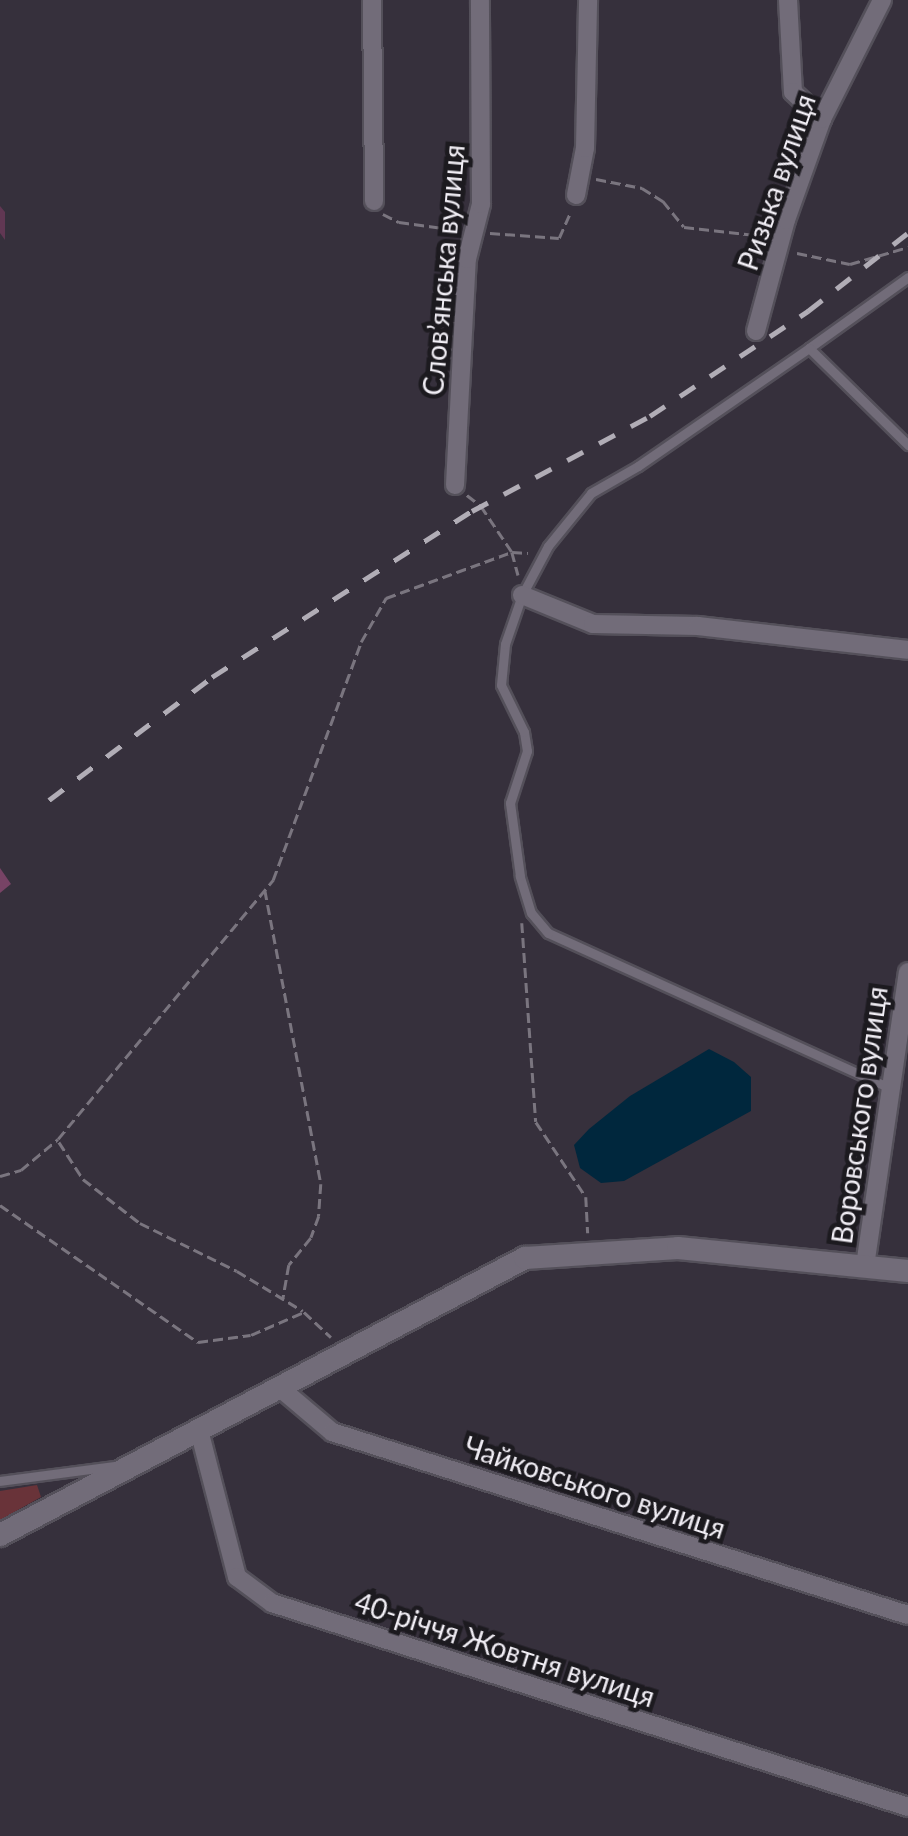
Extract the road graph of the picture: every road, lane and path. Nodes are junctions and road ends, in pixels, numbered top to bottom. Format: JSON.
{"nodes":[{"id":1,"x":372,"y":0,"type":"edge"},
{"id":2,"x":480,"y":0,"type":"edge"},
{"id":3,"x":588,"y":0,"type":"edge"},
{"id":4,"x":788,"y":0,"type":"edge"},
{"id":5,"x":882,"y":0,"type":"edge"},
{"id":6,"x":822,"y":119,"type":"junction"},
{"id":7,"x":578,"y":186,"type":"junction"},
{"id":8,"x":374,"y":200,"type":"joint"},
{"id":9,"x":474,"y":232,"type":"junction"},
{"id":10,"x":782,"y":243,"type":"junction"},
{"id":11,"x":908,"y":247,"type":"edge"},
{"id":12,"x":908,"y":277,"type":"edge"},
{"id":13,"x":756,"y":331,"type":"dead end"},
{"id":14,"x":810,"y":348,"type":"junction"},
{"id":15,"x":908,"y":444,"type":"edge"},
{"id":16,"x":454,"y":485,"type":"dead end"},
{"id":17,"x":481,"y":506,"type":"dead end"},
{"id":18,"x":512,"y":552,"type":"junction"},
{"id":19,"x":544,"y":554,"type":"junction"},
{"id":20,"x":522,"y":595,"type":"junction"},
{"id":21,"x":908,"y":650,"type":"edge"},
{"id":22,"x":265,"y":889,"type":"junction"},
{"id":23,"x":522,"y":915,"type":"dead end"},
{"id":24,"x":908,"y":972,"type":"edge"},
{"id":25,"x":891,"y":1088,"type":"junction"},
{"id":26,"x":58,"y":1140,"type":"junction"},
{"id":27,"x":0,"y":1176,"type":"edge"},
{"id":28,"x":0,"y":1205,"type":"edge"},
{"id":29,"x":589,"y":1254,"type":"junction"},
{"id":30,"x":865,"y":1266,"type":"junction"},
{"id":31,"x":908,"y":1270,"type":"edge"},
{"id":32,"x":283,"y":1299,"type":"junction"},
{"id":33,"x":304,"y":1312,"type":"junction"},
{"id":34,"x":347,"y":1352,"type":"junction"},
{"id":35,"x":280,"y":1388,"type":"junction"},
{"id":36,"x":199,"y":1430,"type":"junction"},
{"id":37,"x":136,"y":1463,"type":"junction"},
{"id":38,"x":0,"y":1481,"type":"edge"},
{"id":39,"x":0,"y":1534,"type":"edge"},
{"id":40,"x":908,"y":1615,"type":"edge"},
{"id":41,"x":908,"y":1807,"type":"edge"}],
"edges":[{"from":1,"to":8,"type":"street"},
{"from":2,"to":9,"type":"street","name":"Слов’янська вулиця"},
{"from":3,"to":7,"type":"street"},
{"from":4,"to":6,"type":"street"},
{"from":5,"to":6,"type":"street","name":"Ризька вулиця"},
{"from":6,"to":10,"type":"street","name":"Ризька вулиця"},
{"from":7,"to":9,"type":"path"},
{"from":7,"to":10,"type":"path"},
{"from":8,"to":9,"type":"path"},
{"from":9,"to":16,"type":"street","name":"Слов’янська вулиця"},
{"from":10,"to":11,"type":"path"},
{"from":10,"to":13,"type":"street","name":"Ризька вулиця"},
{"from":12,"to":14,"type":"lane"},
{"from":14,"to":15,"type":"lane"},
{"from":14,"to":19,"type":"lane"},
{"from":17,"to":18,"type":"path"},
{"from":18,"to":19,"type":"path"},
{"from":18,"to":20,"type":"path"},
{"from":18,"to":22,"type":"path"},
{"from":19,"to":20,"type":"lane"},
{"from":20,"to":21,"type":"street"},
{"from":20,"to":25,"type":"lane"},
{"from":22,"to":26,"type":"path"},
{"from":22,"to":32,"type":"path"},
{"from":23,"to":29,"type":"path"},
{"from":24,"to":25,"type":"street","name":"Воровського вулиця"},
{"from":25,"to":30,"type":"street","name":"Воровського вулиця"},
{"from":26,"to":27,"type":"path"},
{"from":26,"to":32,"type":"path"},
{"from":28,"to":33,"type":"path"},
{"from":29,"to":30,"type":"street"},
{"from":29,"to":34,"type":"street"},
{"from":30,"to":31,"type":"street"},
{"from":32,"to":33,"type":"path"},
{"from":33,"to":34,"type":"path"},
{"from":34,"to":35,"type":"street"},
{"from":35,"to":36,"type":"street"},
{"from":35,"to":40,"type":"street","name":"Чайковського вулиця"},
{"from":36,"to":37,"type":"street"},
{"from":36,"to":41,"type":"street","name":"40-річчя Жовтня вулиця"},
{"from":37,"to":38,"type":"lane"},
{"from":37,"to":39,"type":"street"}]}
